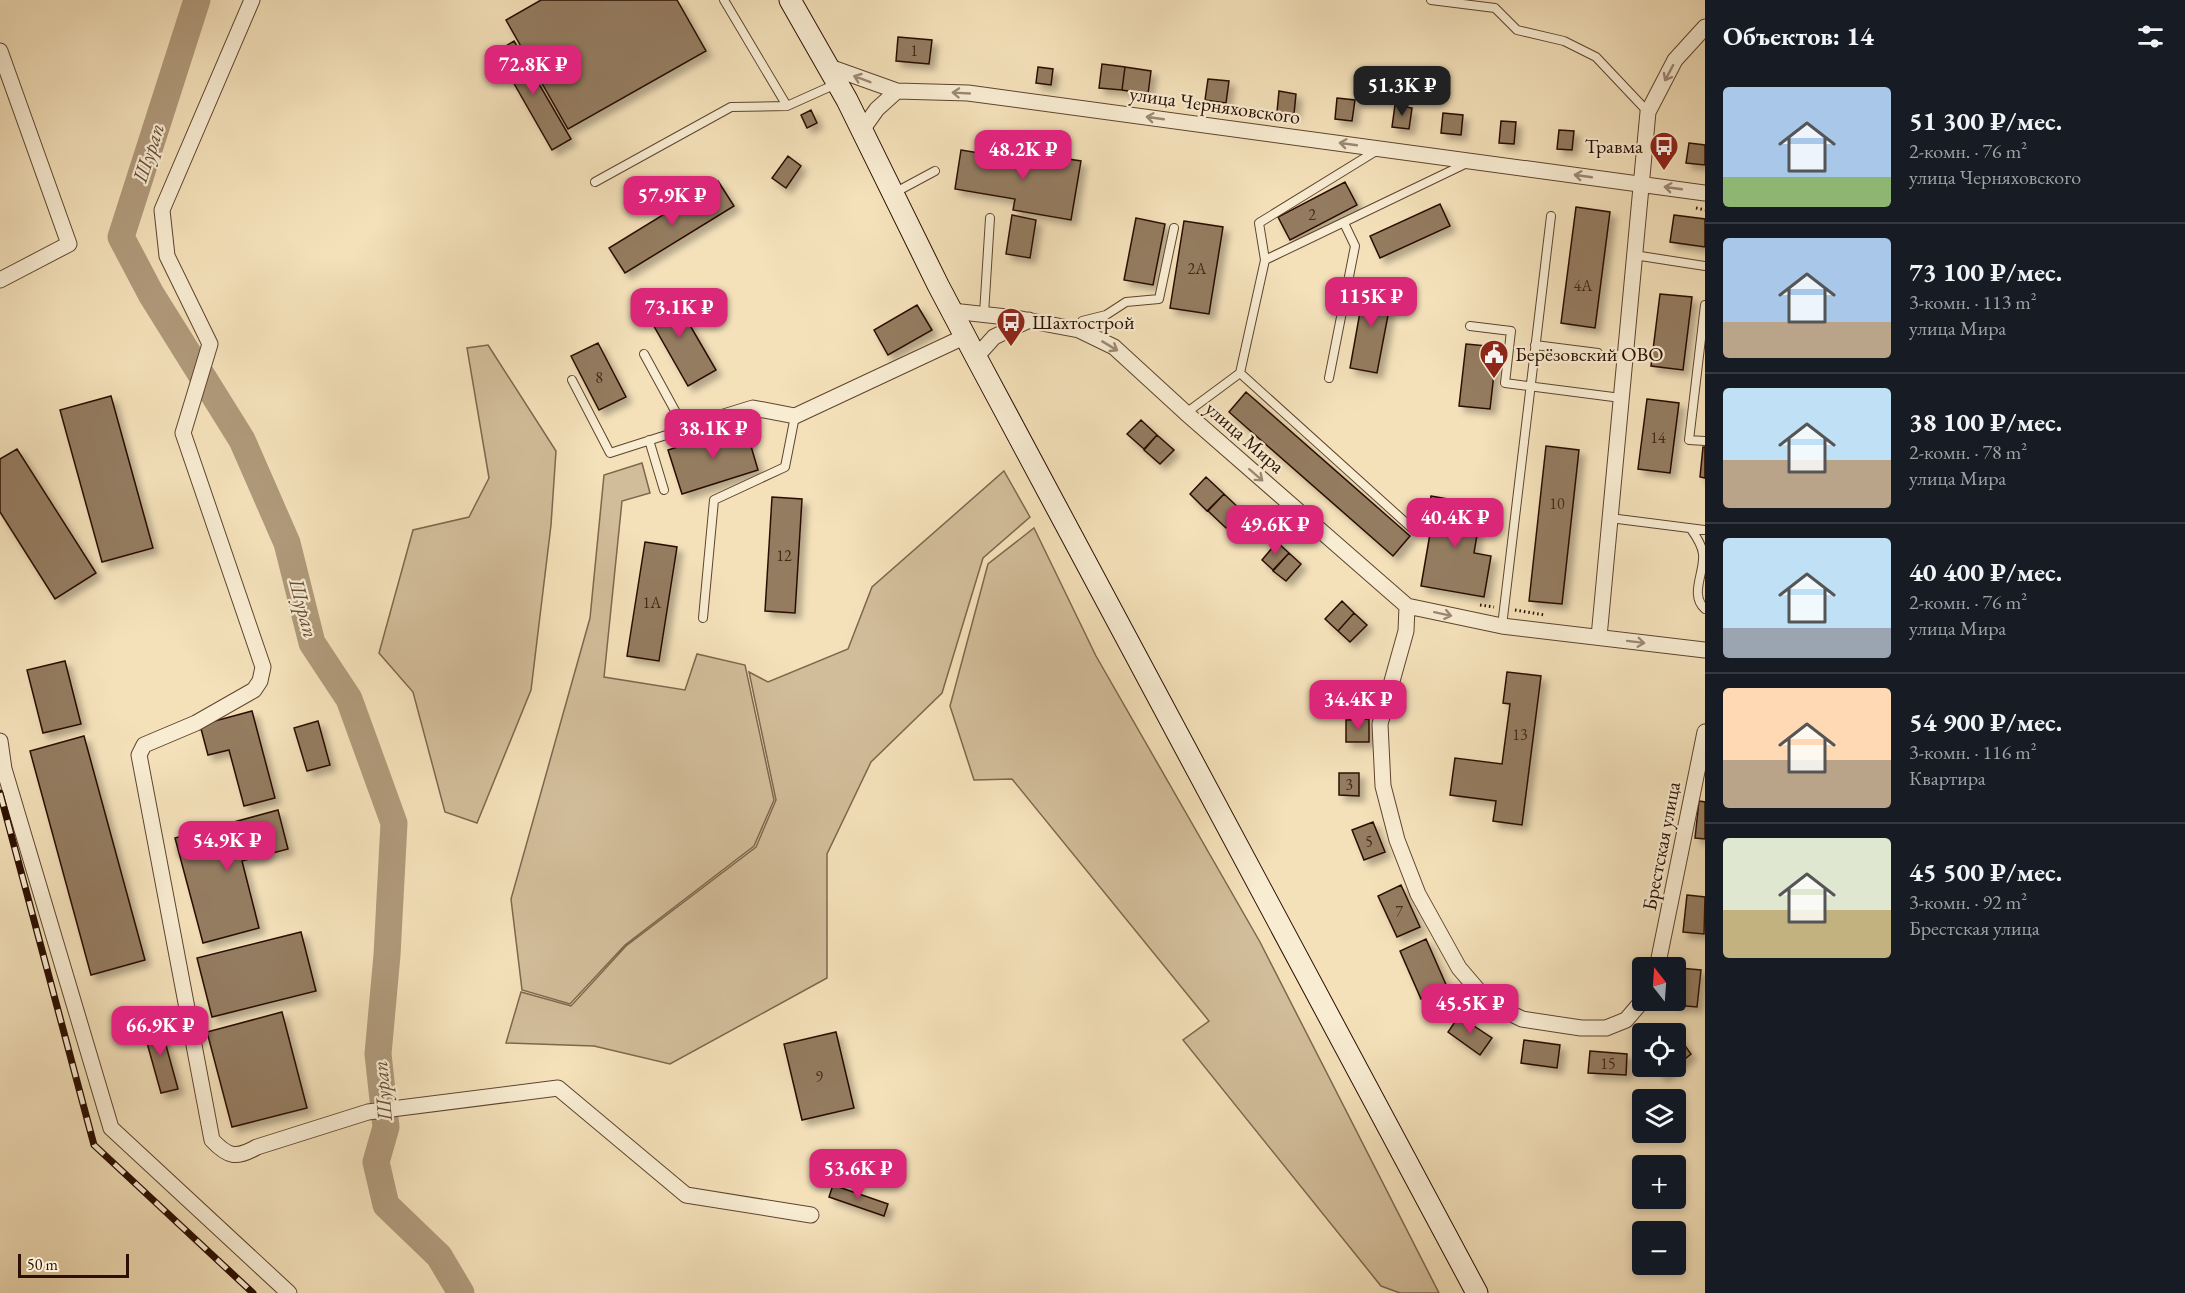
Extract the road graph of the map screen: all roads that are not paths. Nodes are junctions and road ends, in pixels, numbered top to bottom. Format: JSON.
{"nodes":[{"id":1,"x":252,"y":0,"type":"edge"},
{"id":2,"x":724,"y":0,"type":"edge"},
{"id":3,"x":790,"y":0,"type":"edge"},
{"id":4,"x":1431,"y":0,"type":"edge"},
{"id":5,"x":1705,"y":27,"type":"edge"},
{"id":6,"x":0,"y":51,"type":"edge"},
{"id":7,"x":832,"y":75,"type":"junction"},
{"id":8,"x":897,"y":91,"type":"junction"},
{"id":9,"x":788,"y":106,"type":"junction"},
{"id":10,"x":1648,"y":112,"type":"junction"},
{"id":11,"x":862,"y":130,"type":"junction"},
{"id":12,"x":1380,"y":148,"type":"junction"},
{"id":13,"x":1471,"y":161,"type":"junction"},
{"id":14,"x":935,"y":171,"type":"dead end"},
{"id":15,"x":595,"y":182,"type":"dead end"},
{"id":16,"x":1641,"y":184,"type":"junction"},
{"id":17,"x":894,"y":193,"type":"junction"},
{"id":18,"x":1705,"y":193,"type":"edge"},
{"id":19,"x":1551,"y":216,"type":"dead end"},
{"id":20,"x":990,"y":218,"type":"dead end"},
{"id":21,"x":1344,"y":223,"type":"junction"},
{"id":22,"x":1173,"y":228,"type":"dead end"},
{"id":23,"x":1634,"y":255,"type":"junction"},
{"id":24,"x":1265,"y":260,"type":"junction"},
{"id":25,"x":1705,"y":266,"type":"edge"},
{"id":26,"x":0,"y":280,"type":"edge"},
{"id":27,"x":1705,"y":305,"type":"edge"},
{"id":28,"x":952,"y":311,"type":"junction"},
{"id":29,"x":984,"y":314,"type":"junction"},
{"id":30,"x":1029,"y":320,"type":"junction"},
{"id":31,"x":1470,"y":326,"type":"dead end"},
{"id":32,"x":1079,"y":330,"type":"junction"},
{"id":33,"x":966,"y":336,"type":"junction"},
{"id":34,"x":1535,"y":345,"type":"junction"},
{"id":35,"x":1598,"y":353,"type":"dead end"},
{"id":36,"x":644,"y":354,"type":"dead end"},
{"id":37,"x":976,"y":357,"type":"junction"},
{"id":38,"x":1240,"y":373,"type":"junction"},
{"id":39,"x":1329,"y":378,"type":"dead end"},
{"id":40,"x":572,"y":380,"type":"dead end"},
{"id":41,"x":1530,"y":386,"type":"junction"},
{"id":42,"x":1622,"y":398,"type":"junction"},
{"id":43,"x":1186,"y":413,"type":"junction"},
{"id":44,"x":795,"y":417,"type":"junction"},
{"id":45,"x":685,"y":429,"type":"junction"},
{"id":46,"x":650,"y":440,"type":"junction"},
{"id":47,"x":1705,"y":441,"type":"edge"},
{"id":48,"x":664,"y":490,"type":"dead end"},
{"id":49,"x":1610,"y":518,"type":"junction"},
{"id":50,"x":1691,"y":529,"type":"junction"},
{"id":51,"x":1705,"y":530,"type":"edge"},
{"id":52,"x":1415,"y":531,"type":"dead end"},
{"id":53,"x":1407,"y":606,"type":"junction"},
{"id":54,"x":1705,"y":609,"type":"edge"},
{"id":55,"x":703,"y":618,"type":"dead end"},
{"id":56,"x":1502,"y":626,"type":"junction"},
{"id":57,"x":1599,"y":637,"type":"junction"},
{"id":58,"x":1705,"y":651,"type":"edge"},
{"id":59,"x":1705,"y":732,"type":"edge"},
{"id":60,"x":0,"y":741,"type":"edge"},
{"id":61,"x":1660,"y":957,"type":"edge"},
{"id":62,"x":1634,"y":1011,"type":"edge"},
{"id":63,"x":811,"y":1215,"type":"dead end"},
{"id":64,"x":289,"y":1293,"type":"edge"},
{"id":65,"x":1477,"y":1293,"type":"edge"}],
"edges":[{"from":1,"to":63,"type":"street"},
{"from":2,"to":9,"type":"lane"},
{"from":3,"to":7,"type":"main road"},
{"from":4,"to":10,"type":"lane"},
{"from":5,"to":10,"type":"street","one_way":true},
{"from":6,"to":26,"type":"street"},
{"from":8,"to":7,"type":"street","name":"улица Черняховского","one_way":true},
{"from":7,"to":9,"type":"lane"},
{"from":7,"to":11,"type":"main road"},
{"from":8,"to":11,"type":"street"},
{"from":12,"to":8,"type":"street","name":"улица Черняховского","one_way":true},
{"from":9,"to":15,"type":"lane"},
{"from":10,"to":16,"type":"street"},
{"from":11,"to":17,"type":"main road"},
{"from":12,"to":13,"type":"street","name":"улица Черняховского"},
{"from":12,"to":24,"type":"lane"},
{"from":16,"to":13,"type":"street","name":"улица Черняховского","one_way":true},
{"from":13,"to":21,"type":"lane"},
{"from":14,"to":17,"type":"lane"},
{"from":18,"to":16,"type":"street","name":"улица Черняховского","one_way":true},
{"from":16,"to":23,"type":"street"},
{"from":17,"to":28,"type":"main road"},
{"from":19,"to":34,"type":"lane"},
{"from":20,"to":29,"type":"lane"},
{"from":21,"to":24,"type":"lane"},
{"from":21,"to":39,"type":"lane"},
{"from":22,"to":32,"type":"lane"},
{"from":23,"to":25,"type":"lane"},
{"from":23,"to":42,"type":"street"},
{"from":24,"to":38,"type":"lane"},
{"from":27,"to":47,"type":"lane"},
{"from":28,"to":29,"type":"street","name":"улица Мира"},
{"from":28,"to":33,"type":"main road"},
{"from":29,"to":30,"type":"street","name":"улица Мира"},
{"from":30,"to":32,"type":"street","name":"улица Мира"},
{"from":30,"to":37,"type":"street"},
{"from":31,"to":41,"type":"lane"},
{"from":32,"to":43,"type":"street","name":"улица Мира","one_way":true},
{"from":33,"to":37,"type":"main road"},
{"from":33,"to":44,"type":"street"},
{"from":34,"to":35,"type":"lane"},
{"from":34,"to":41,"type":"lane"},
{"from":36,"to":45,"type":"lane"},
{"from":37,"to":65,"type":"main road"},
{"from":38,"to":43,"type":"lane"},
{"from":38,"to":52,"type":"lane"},
{"from":40,"to":46,"type":"lane"},
{"from":41,"to":42,"type":"lane"},
{"from":41,"to":56,"type":"lane"},
{"from":42,"to":49,"type":"street"},
{"from":43,"to":53,"type":"street","name":"улица Мира","one_way":true},
{"from":44,"to":45,"type":"street"},
{"from":44,"to":55,"type":"lane"},
{"from":45,"to":46,"type":"lane"},
{"from":46,"to":48,"type":"lane"},
{"from":49,"to":50,"type":"lane"},
{"from":49,"to":57,"type":"street"},
{"from":50,"to":51,"type":"lane"},
{"from":50,"to":54,"type":"lane"},
{"from":53,"to":56,"type":"street","name":"улица Мира","one_way":true},
{"from":53,"to":62,"type":"street"},
{"from":56,"to":57,"type":"street","name":"улица Мира"},
{"from":57,"to":58,"type":"street","name":"улица Мира","one_way":true},
{"from":59,"to":61,"type":"street","name":"Брестская улица"},
{"from":60,"to":64,"type":"street"}]}
